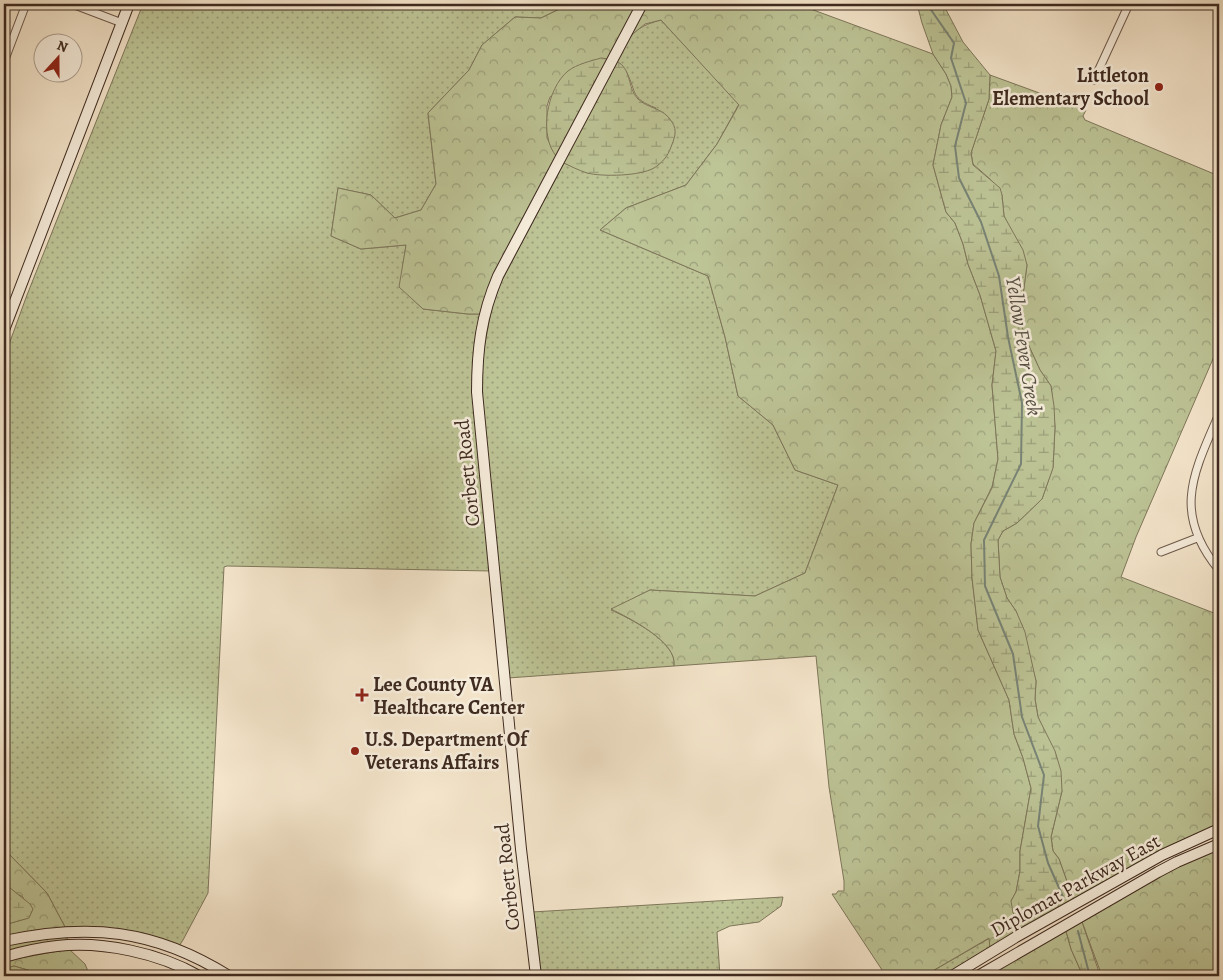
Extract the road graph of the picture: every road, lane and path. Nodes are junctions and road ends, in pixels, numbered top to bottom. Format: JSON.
{"nodes":[{"id":1,"x":26,"y":4,"type":"edge"},
{"id":2,"x":72,"y":4,"type":"edge"},
{"id":3,"x":129,"y":4,"type":"edge"},
{"id":4,"x":642,"y":4,"type":"edge"},
{"id":5,"x":1129,"y":4,"type":"edge"},
{"id":6,"x":122,"y":23,"type":"junction"},
{"id":7,"x":4,"y":62,"type":"edge"},
{"id":8,"x":1094,"y":80,"type":"dead end"},
{"id":9,"x":4,"y":330,"type":"edge"},
{"id":10,"x":1219,"y":414,"type":"edge"},
{"id":11,"x":1197,"y":538,"type":"junction"},
{"id":12,"x":1161,"y":552,"type":"dead end"},
{"id":13,"x":1219,"y":570,"type":"edge"},
{"id":14,"x":1219,"y":829,"type":"edge"},
{"id":15,"x":1195,"y":840,"type":"junction"},
{"id":16,"x":1219,"y":844,"type":"edge"},
{"id":17,"x":1200,"y":852,"type":"junction"},
{"id":18,"x":79,"y":930,"type":"junction"},
{"id":19,"x":4,"y":941,"type":"edge"},
{"id":20,"x":79,"y":945,"type":"junction"},
{"id":21,"x":4,"y":956,"type":"edge"},
{"id":22,"x":199,"y":976,"type":"edge"},
{"id":23,"x":229,"y":976,"type":"edge"},
{"id":24,"x":536,"y":976,"type":"edge"},
{"id":25,"x":952,"y":976,"type":"edge"},
{"id":26,"x":978,"y":976,"type":"edge"}],
"edges":[{"from":1,"to":7,"type":"street"},
{"from":2,"to":6,"type":"street"},
{"from":3,"to":6,"type":"street"},
{"from":4,"to":24,"type":"street","name":"Corbett Road"},
{"from":5,"to":8,"type":"street"},
{"from":6,"to":9,"type":"street"},
{"from":10,"to":11,"type":"street"},
{"from":11,"to":12,"type":"street"},
{"from":11,"to":13,"type":"street"},
{"from":14,"to":15,"type":"street","name":"Diplomat Parkway East"},
{"from":15,"to":17,"type":"street"},
{"from":15,"to":25,"type":"street","name":"Diplomat Parkway East"},
{"from":16,"to":17,"type":"street","name":"Diplomat Parkway East"},
{"from":17,"to":26,"type":"street","name":"Diplomat Parkway East"},
{"from":18,"to":19,"type":"street"},
{"from":18,"to":20,"type":"street"},
{"from":18,"to":23,"type":"street"},
{"from":20,"to":21,"type":"street"},
{"from":20,"to":22,"type":"street"}]}
